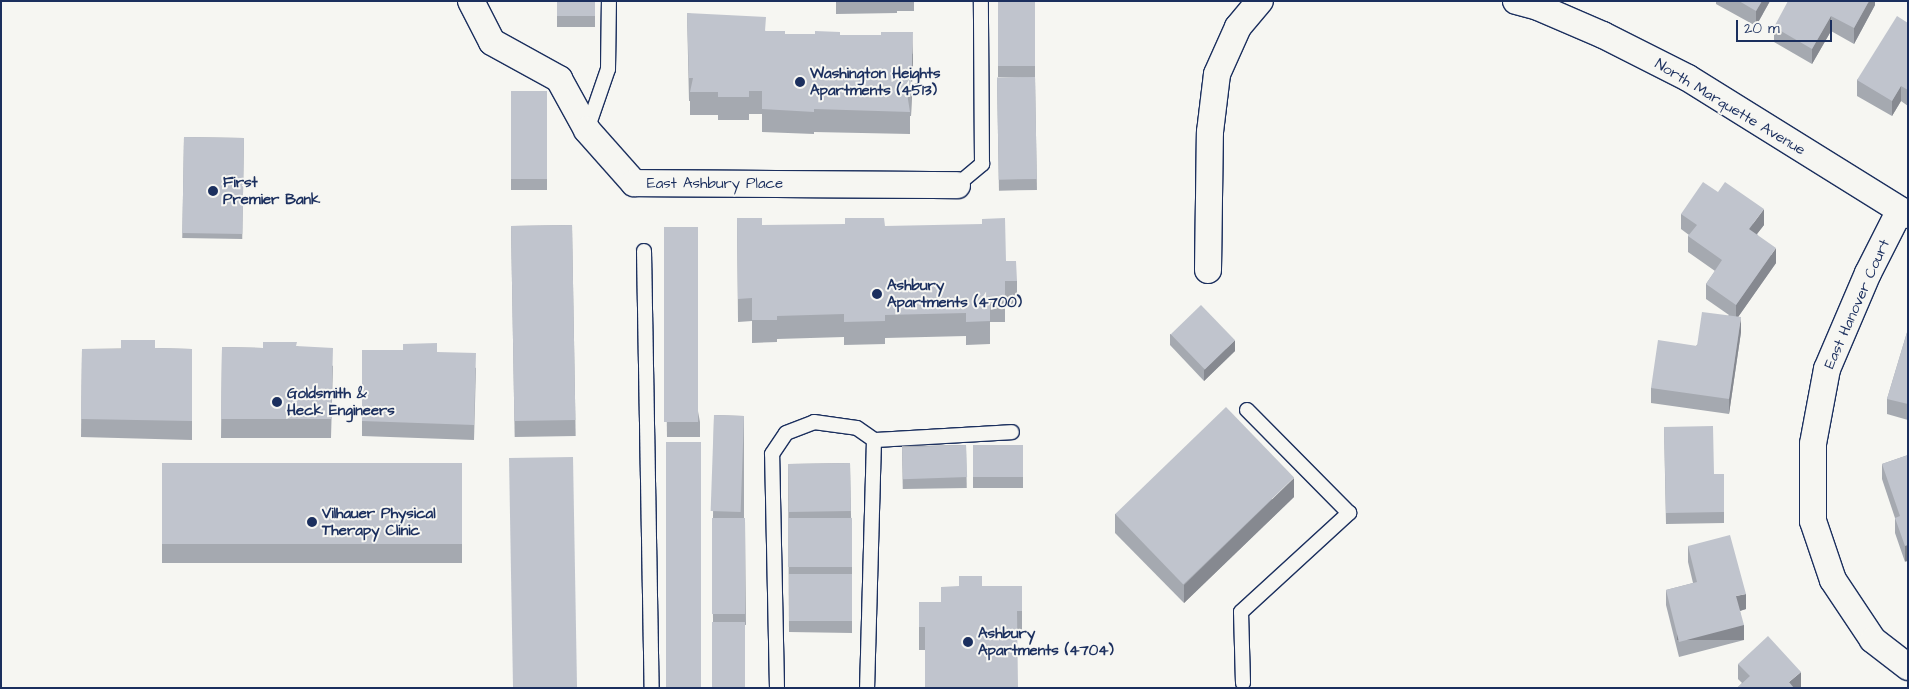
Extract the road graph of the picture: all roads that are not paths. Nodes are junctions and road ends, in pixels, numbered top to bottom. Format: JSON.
{"nodes":[{"id":1,"x":472,"y":1,"type":"edge"},
{"id":2,"x":609,"y":1,"type":"edge"},
{"id":3,"x":981,"y":1,"type":"edge"},
{"id":4,"x":1260,"y":1,"type":"edge"},
{"id":5,"x":1516,"y":1,"type":"edge"},
{"id":6,"x":587,"y":130,"type":"junction"},
{"id":7,"x":958,"y":185,"type":"joint"},
{"id":8,"x":1904,"y":213,"type":"edge"},
{"id":9,"x":644,"y":251,"type":"dead end"},
{"id":10,"x":1208,"y":270,"type":"dead end"},
{"id":11,"x":1247,"y":410,"type":"dead end"},
{"id":12,"x":1012,"y":432,"type":"dead end"},
{"id":13,"x":874,"y":440,"type":"junction"},
{"id":14,"x":1908,"y":666,"type":"edge"},
{"id":15,"x":1243,"y":683,"type":"dead end"},
{"id":16,"x":652,"y":688,"type":"edge"},
{"id":17,"x":777,"y":688,"type":"edge"},
{"id":18,"x":867,"y":688,"type":"edge"}],
"edges":[{"from":1,"to":6,"type":"street","name":"East Ashbury Place"},
{"from":2,"to":6,"type":"lane"},
{"from":3,"to":7,"type":"lane"},
{"from":4,"to":10,"type":"street"},
{"from":5,"to":8,"type":"street","name":"North Marquette Avenue"},
{"from":6,"to":7,"type":"street","name":"East Ashbury Place"},
{"from":8,"to":14,"type":"street","name":"East Hanover Court"},
{"from":9,"to":16,"type":"lane"},
{"from":11,"to":15,"type":"lane"},
{"from":12,"to":13,"type":"lane"},
{"from":13,"to":17,"type":"lane"},
{"from":13,"to":18,"type":"lane"}]}
